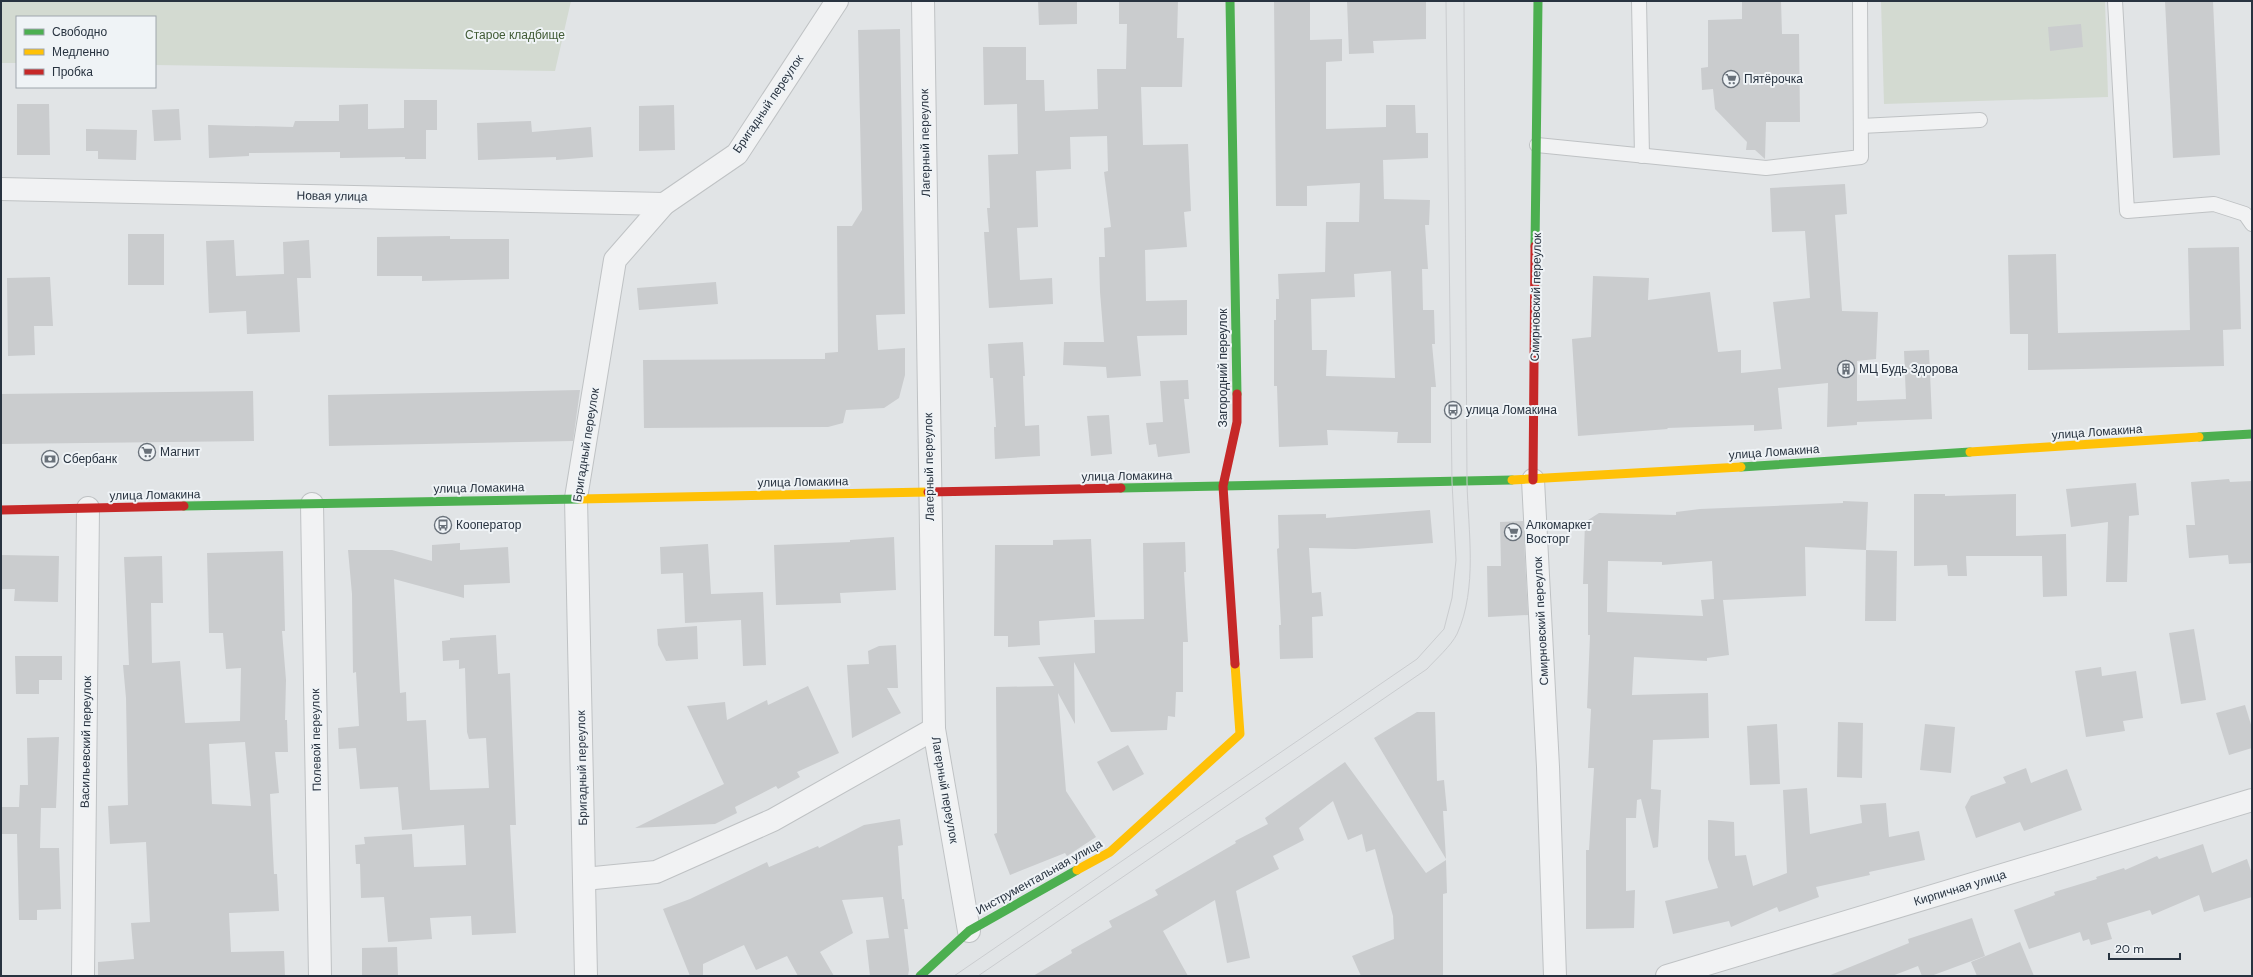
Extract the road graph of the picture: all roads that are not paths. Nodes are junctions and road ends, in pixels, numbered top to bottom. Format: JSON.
{"nodes":[{"id":1,"x":836,"y":1,"type":"edge"},
{"id":2,"x":923,"y":1,"type":"edge"},
{"id":3,"x":1230,"y":1,"type":"edge"},
{"id":4,"x":1538,"y":1,"type":"edge"},
{"id":5,"x":1640,"y":1,"type":"edge"},
{"id":6,"x":1860,"y":1,"type":"edge"},
{"id":7,"x":2115,"y":1,"type":"edge"},
{"id":8,"x":1980,"y":120,"type":"dead end"},
{"id":9,"x":1861,"y":126,"type":"junction"},
{"id":10,"x":1537,"y":145,"type":"junction"},
{"id":11,"x":1642,"y":156,"type":"junction"},
{"id":12,"x":1,"y":189,"type":"edge"},
{"id":13,"x":664,"y":204,"type":"junction"},
{"id":14,"x":2252,"y":224,"type":"edge"},
{"id":15,"x":2252,"y":434,"type":"edge"},
{"id":16,"x":1533,"y":480,"type":"junction"},
{"id":17,"x":1223,"y":486,"type":"junction"},
{"id":18,"x":929,"y":492,"type":"junction"},
{"id":19,"x":576,"y":498,"type":"junction"},
{"id":20,"x":312,"y":504,"type":"junction"},
{"id":21,"x":88,"y":508,"type":"junction"},
{"id":22,"x":1,"y":510,"type":"edge"},
{"id":23,"x":934,"y":729,"type":"junction"},
{"id":24,"x":1240,"y":734,"type":"joint"},
{"id":25,"x":2252,"y":800,"type":"edge"},
{"id":26,"x":584,"y":879,"type":"junction"},
{"id":27,"x":968,"y":931,"type":"junction"},
{"id":28,"x":83,"y":976,"type":"edge"},
{"id":29,"x":320,"y":976,"type":"edge"},
{"id":30,"x":586,"y":976,"type":"edge"},
{"id":31,"x":920,"y":976,"type":"edge"},
{"id":32,"x":1555,"y":976,"type":"edge"},
{"id":33,"x":1667,"y":976,"type":"edge"}],
"edges":[{"from":1,"to":13,"type":"street","name":"Бригадный переулок"},
{"from":2,"to":18,"type":"street","name":"Лагерный переулок"},
{"from":3,"to":17,"type":"main road","name":"Загородний переулок"},
{"from":4,"to":10,"type":"main road","name":"Смирновский переулок"},
{"from":5,"to":11,"type":"lane"},
{"from":6,"to":9,"type":"lane"},
{"from":7,"to":14,"type":"lane"},
{"from":8,"to":9,"type":"lane"},
{"from":9,"to":11,"type":"lane"},
{"from":10,"to":11,"type":"lane"},
{"from":10,"to":16,"type":"main road","name":"Смирновский переулок"},
{"from":12,"to":13,"type":"street","name":"Новая улица"},
{"from":13,"to":19,"type":"street","name":"Бригадный переулок"},
{"from":15,"to":16,"type":"main road","name":"улица Ломакина"},
{"from":16,"to":17,"type":"main road","name":"улица Ломакина"},
{"from":16,"to":32,"type":"street","name":"Смирновский переулок"},
{"from":17,"to":18,"type":"main road","name":"улица Ломакина"},
{"from":17,"to":24,"type":"main road","name":"Загородний переулок"},
{"from":18,"to":19,"type":"main road","name":"улица Ломакина"},
{"from":18,"to":23,"type":"street","name":"Лагерный переулок"},
{"from":19,"to":20,"type":"main road","name":"улица Ломакина"},
{"from":19,"to":26,"type":"street","name":"Бригадный переулок"},
{"from":20,"to":21,"type":"main road","name":"улица Ломакина"},
{"from":20,"to":29,"type":"street","name":"Полевой переулок"},
{"from":21,"to":22,"type":"main road","name":"улица Ломакина"},
{"from":21,"to":28,"type":"street","name":"Васильевский переулок"},
{"from":23,"to":26,"type":"street"},
{"from":23,"to":27,"type":"street","name":"Лагерный переулок"},
{"from":24,"to":27,"type":"main road","name":"Инструментальная улица"},
{"from":25,"to":33,"type":"street","name":"Кирпичная улица"},
{"from":26,"to":30,"type":"street","name":"Бригадный переулок"},
{"from":27,"to":31,"type":"main road","name":"Инструментальная улица"}]}
